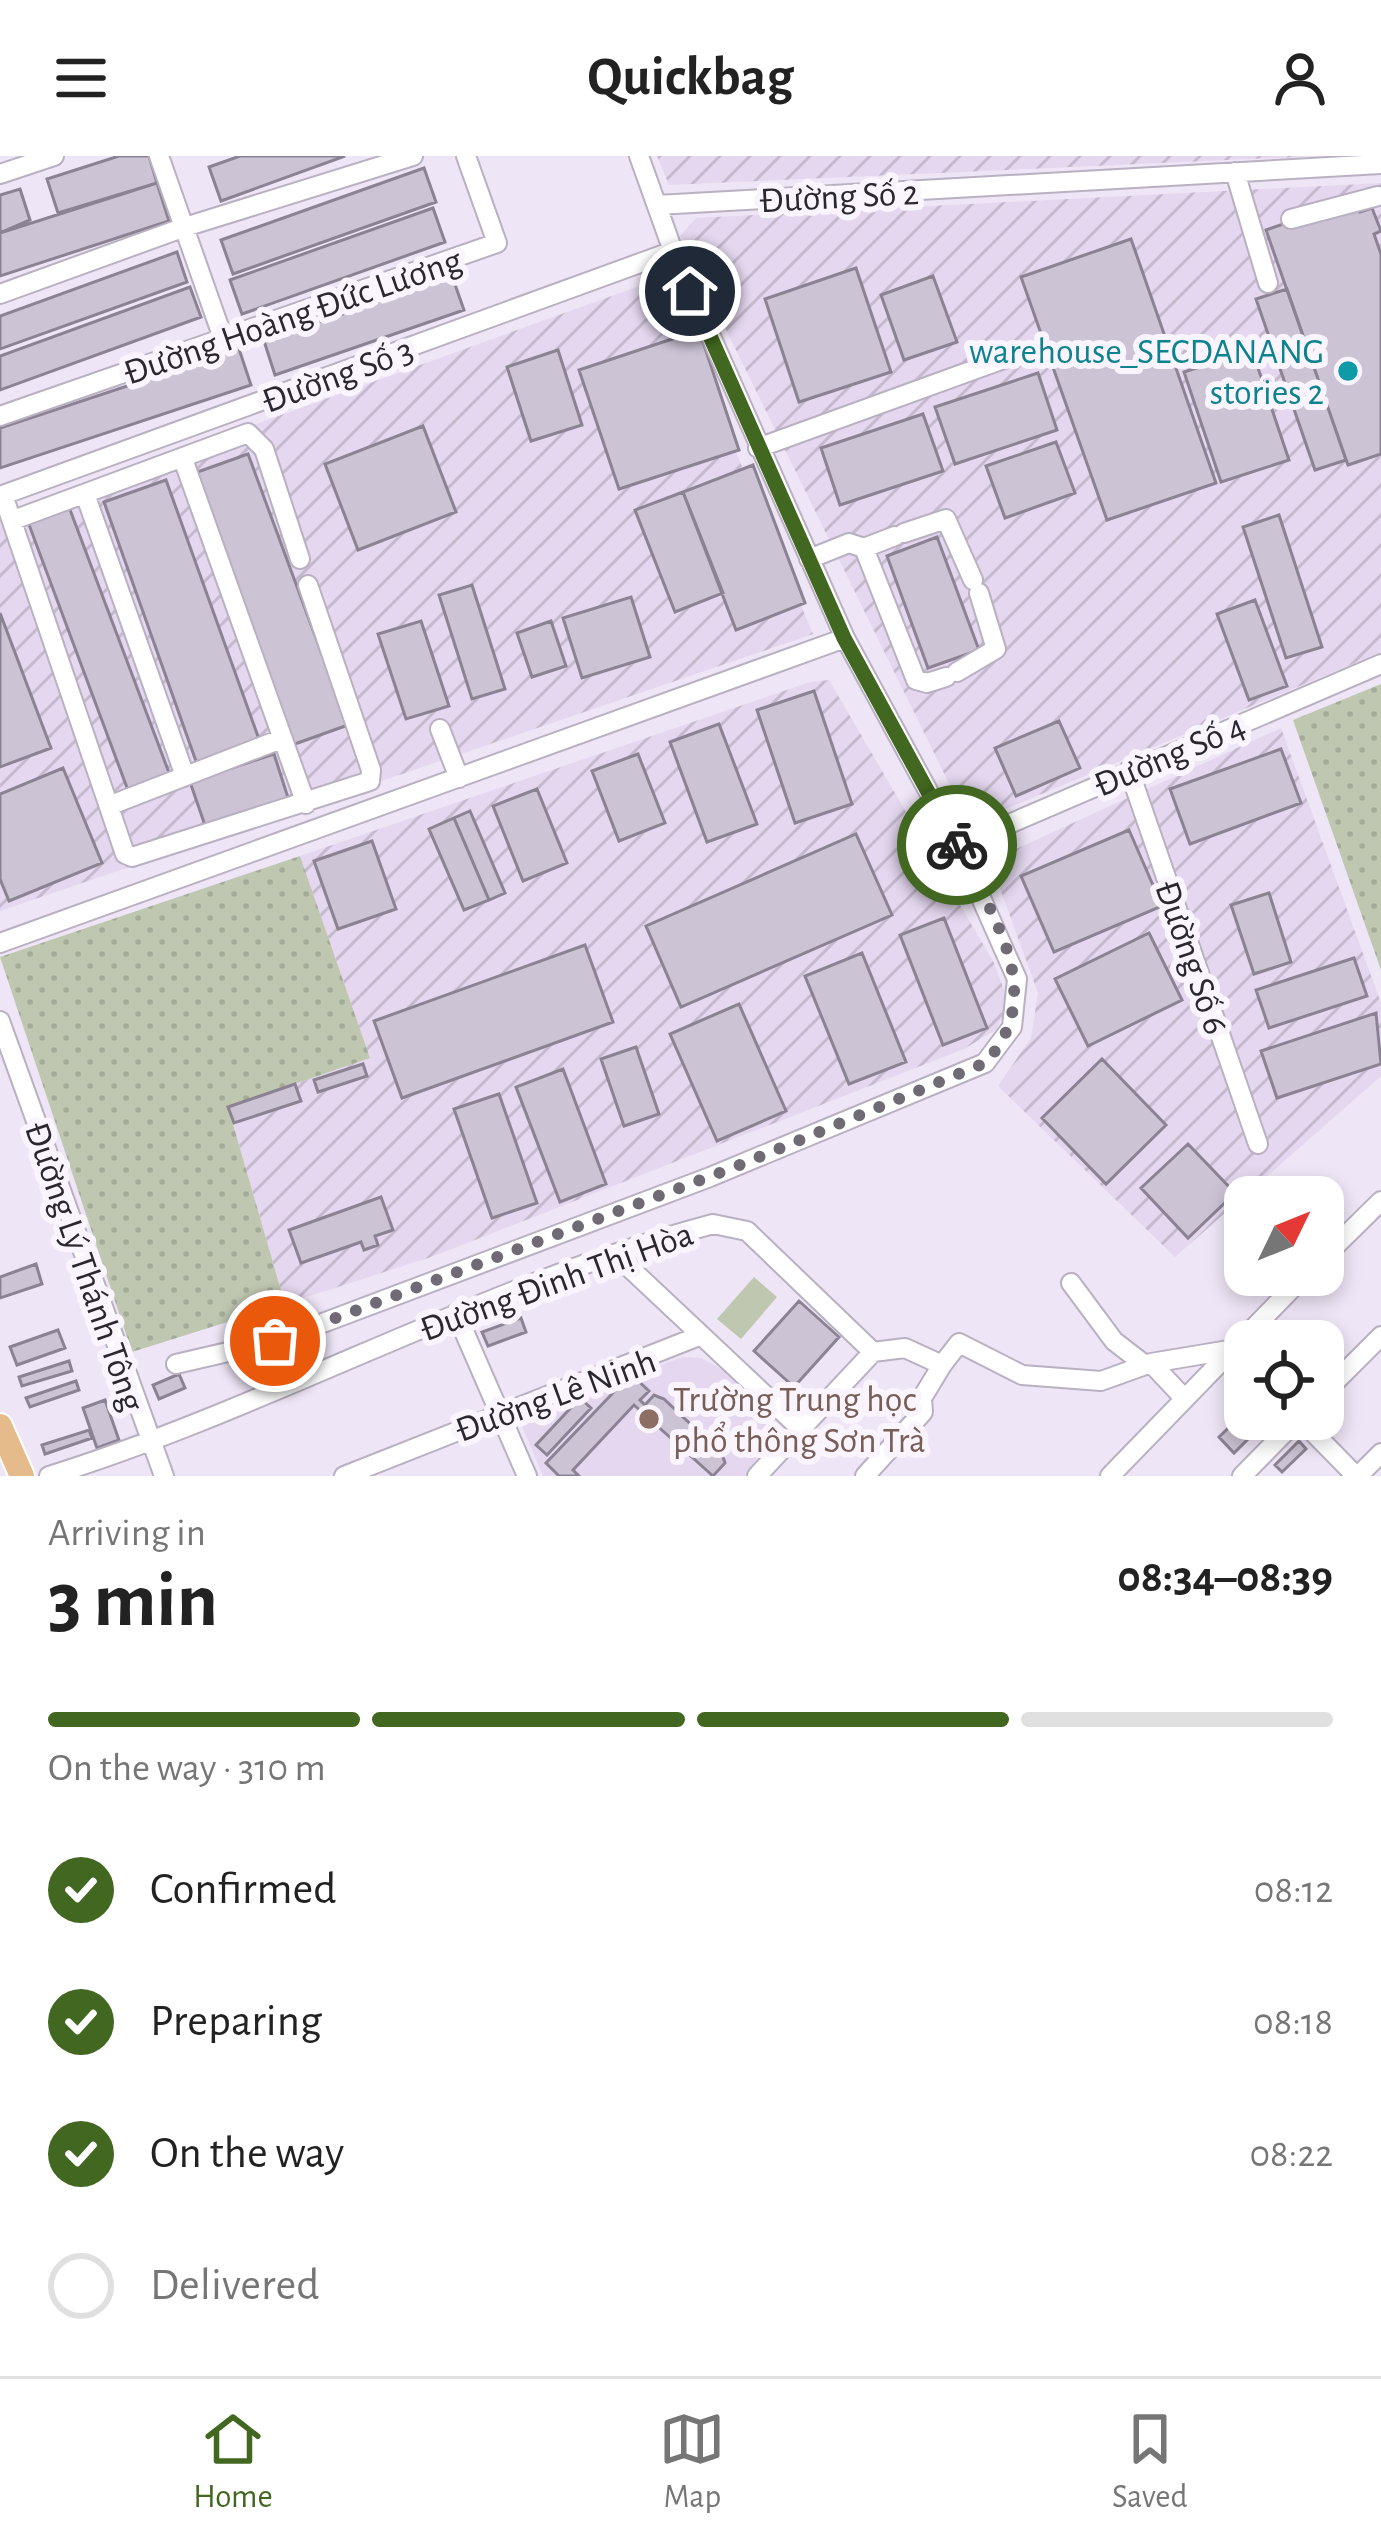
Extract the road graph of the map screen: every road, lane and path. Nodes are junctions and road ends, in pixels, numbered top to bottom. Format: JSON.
{"nodes":[{"id":1,"x":54,"y":156,"type":"edge"},
{"id":2,"x":159,"y":156,"type":"edge"},
{"id":3,"x":413,"y":156,"type":"edge"},
{"id":4,"x":466,"y":156,"type":"edge"},
{"id":5,"x":639,"y":156,"type":"edge"},
{"id":6,"x":23,"y":161,"type":"edge"},
{"id":7,"x":1374,"y":164,"type":"edge"},
{"id":8,"x":1234,"y":172,"type":"junction"},
{"id":9,"x":0,"y":174,"type":"edge"},
{"id":10,"x":1380,"y":200,"type":"edge"},
{"id":11,"x":657,"y":205,"type":"junction"},
{"id":12,"x":1292,"y":219,"type":"dead end"},
{"id":13,"x":185,"y":227,"type":"junction"},
{"id":14,"x":673,"y":251,"type":"junction"},
{"id":15,"x":1268,"y":283,"type":"dead end"},
{"id":16,"x":0,"y":294,"type":"edge"},
{"id":17,"x":224,"y":341,"type":"junction"},
{"id":18,"x":1023,"y":352,"type":"dead end"},
{"id":19,"x":0,"y":416,"type":"edge"},
{"id":20,"x":758,"y":448,"type":"junction"},
{"id":21,"x":183,"y":459,"type":"junction"},
{"id":22,"x":85,"y":494,"type":"junction"},
{"id":23,"x":2,"y":496,"type":"edge"},
{"id":24,"x":16,"y":519,"type":"junction"},
{"id":25,"x":864,"y":548,"type":"junction"},
{"id":26,"x":809,"y":559,"type":"junction"},
{"id":27,"x":300,"y":560,"type":"dead end"},
{"id":28,"x":308,"y":585,"type":"dead end"},
{"id":29,"x":844,"y":638,"type":"junction"},
{"id":30,"x":1381,"y":664,"type":"edge"},
{"id":31,"x":440,"y":729,"type":"dead end"},
{"id":32,"x":281,"y":739,"type":"junction"},
{"id":33,"x":1129,"y":770,"type":"junction"},
{"id":34,"x":185,"y":776,"type":"junction"},
{"id":35,"x":459,"y":778,"type":"junction"},
{"id":36,"x":306,"y":804,"type":"junction"},
{"id":37,"x":112,"y":805,"type":"junction"},
{"id":38,"x":961,"y":852,"type":"junction"},
{"id":39,"x":0,"y":943,"type":"edge"},
{"id":40,"x":0,"y":1021,"type":"edge"},
{"id":41,"x":1258,"y":1144,"type":"dead end"},
{"id":42,"x":1381,"y":1201,"type":"edge"},
{"id":43,"x":1344,"y":1237,"type":"edge"},
{"id":44,"x":616,"y":1256,"type":"junction"},
{"id":45,"x":1071,"y":1282,"type":"dead end"},
{"id":46,"x":1284,"y":1296,"type":"edge"},
{"id":47,"x":456,"y":1313,"type":"junction"},
{"id":48,"x":1259,"y":1320,"type":"edge"},
{"id":49,"x":699,"y":1336,"type":"junction"},
{"id":50,"x":1381,"y":1336,"type":"edge"},
{"id":51,"x":1224,"y":1351,"type":"edge"},
{"id":52,"x":873,"y":1352,"type":"junction"},
{"id":53,"x":1224,"y":1355,"type":"edge"},
{"id":54,"x":176,"y":1364,"type":"dead end"},
{"id":55,"x":1148,"y":1364,"type":"junction"},
{"id":56,"x":942,"y":1365,"type":"junction"},
{"id":57,"x":1344,"y":1373,"type":"edge"},
{"id":58,"x":1184,"y":1398,"type":"junction"},
{"id":59,"x":498,"y":1412,"type":"junction"},
{"id":60,"x":0,"y":1426,"type":"edge"},
{"id":61,"x":801,"y":1429,"type":"junction"},
{"id":62,"x":1278,"y":1440,"type":"edge"},
{"id":63,"x":1320,"y":1440,"type":"edge"},
{"id":64,"x":149,"y":1444,"type":"junction"},
{"id":65,"x":1381,"y":1453,"type":"edge"},
{"id":66,"x":13,"y":1466,"type":"edge"},
{"id":67,"x":397,"y":1467,"type":"edge"},
{"id":68,"x":50,"y":1476,"type":"edge"},
{"id":69,"x":164,"y":1476,"type":"edge"},
{"id":70,"x":344,"y":1476,"type":"edge"},
{"id":71,"x":527,"y":1476,"type":"edge"},
{"id":72,"x":757,"y":1476,"type":"edge"},
{"id":73,"x":865,"y":1476,"type":"edge"},
{"id":74,"x":1110,"y":1476,"type":"edge"},
{"id":75,"x":1242,"y":1476,"type":"edge"},
{"id":76,"x":1357,"y":1476,"type":"edge"}],
"edges":[{"from":1,"to":6,"type":"street"},
{"from":2,"to":13,"type":"street"},
{"from":3,"to":13,"type":"street"},
{"from":4,"to":17,"type":"street","name":"Đường Hoàng Đức Lương"},
{"from":5,"to":11,"type":"street"},
{"from":6,"to":9,"type":"street"},
{"from":7,"to":8,"type":"street","name":"Đường Số 2"},
{"from":7,"to":10,"type":"street"},
{"from":8,"to":11,"type":"street","name":"Đường Số 2"},
{"from":8,"to":15,"type":"street"},
{"from":10,"to":12,"type":"street"},
{"from":11,"to":14,"type":"street"},
{"from":13,"to":16,"type":"street"},
{"from":13,"to":17,"type":"street"},
{"from":14,"to":20,"type":"street"},
{"from":14,"to":23,"type":"street","name":"Đường Số 3"},
{"from":17,"to":19,"type":"street","name":"Đường Hoàng Đức Lương"},
{"from":18,"to":20,"type":"street"},
{"from":20,"to":26,"type":"street"},
{"from":21,"to":22,"type":"street"},
{"from":21,"to":27,"type":"street"},
{"from":21,"to":32,"type":"street"},
{"from":22,"to":24,"type":"street"},
{"from":22,"to":34,"type":"street"},
{"from":23,"to":24,"type":"street"},
{"from":24,"to":37,"type":"street"},
{"from":25,"to":25,"type":"street"},
{"from":25,"to":26,"type":"street"},
{"from":26,"to":29,"type":"street"},
{"from":28,"to":36,"type":"street"},
{"from":29,"to":35,"type":"street"},
{"from":29,"to":38,"type":"street"},
{"from":30,"to":33,"type":"street","name":"Đường Số 4"},
{"from":31,"to":35,"type":"street"},
{"from":32,"to":34,"type":"street"},
{"from":32,"to":36,"type":"street"},
{"from":33,"to":38,"type":"street","name":"Đường Số 4"},
{"from":33,"to":41,"type":"street","name":"Đường Số 6"},
{"from":34,"to":37,"type":"street"},
{"from":35,"to":39,"type":"street"},
{"from":36,"to":37,"type":"street"},
{"from":38,"to":54,"type":"street"},
{"from":40,"to":64,"type":"street","name":"Đường Lý Thánh Tông"},
{"from":42,"to":43,"type":"street"},
{"from":44,"to":47,"type":"street","name":"Đường Đinh Thị Hòa"},
{"from":44,"to":49,"type":"street"},
{"from":44,"to":52,"type":"street","name":"Đường Đinh Thị Hòa"},
{"from":45,"to":55,"type":"street"},
{"from":46,"to":48,"type":"street"},
{"from":47,"to":59,"type":"street"},
{"from":47,"to":64,"type":"street","name":"Đường Đinh Thị Hòa"},
{"from":49,"to":59,"type":"street","name":"Đường Lê Ninh"},
{"from":49,"to":61,"type":"street"},
{"from":50,"to":57,"type":"street"},
{"from":51,"to":55,"type":"street"},
{"from":52,"to":56,"type":"street"},
{"from":52,"to":61,"type":"street"},
{"from":53,"to":58,"type":"street"},
{"from":55,"to":56,"type":"street"},
{"from":55,"to":58,"type":"street"},
{"from":56,"to":73,"type":"street"},
{"from":58,"to":74,"type":"street"},
{"from":59,"to":67,"type":"street","name":"Đường Lê Ninh"},
{"from":59,"to":71,"type":"street"},
{"from":60,"to":66,"type":"main road"},
{"from":61,"to":72,"type":"street"},
{"from":62,"to":75,"type":"street"},
{"from":63,"to":76,"type":"street"},
{"from":64,"to":68,"type":"street","name":"Đường Đinh Thị Hòa"},
{"from":64,"to":69,"type":"street","name":"Đường Lý Thánh Tông"},
{"from":65,"to":76,"type":"street"},
{"from":67,"to":70,"type":"street","name":"Đường Lê Ninh"}]}
